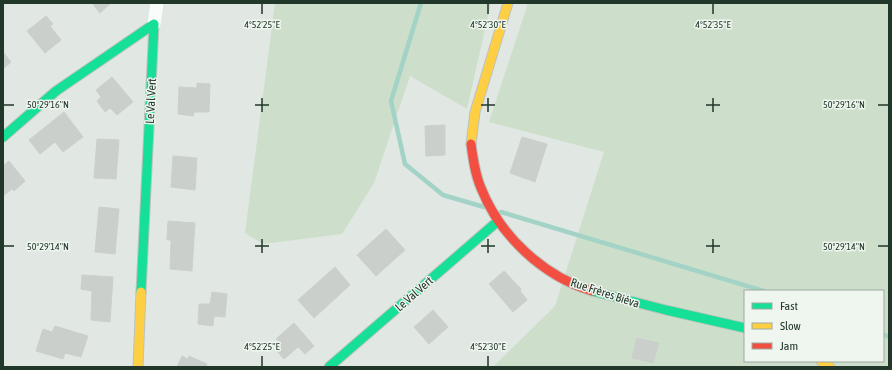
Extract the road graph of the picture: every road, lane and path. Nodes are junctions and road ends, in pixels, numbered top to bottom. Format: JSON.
{"nodes":[{"id":1,"x":157,"y":3,"type":"edge"},
{"id":2,"x":508,"y":3,"type":"edge"},
{"id":3,"x":154,"y":24,"type":"junction"},
{"id":4,"x":3,"y":137,"type":"edge"},
{"id":5,"x":498,"y":220,"type":"junction"},
{"id":6,"x":744,"y":328,"type":"edge"},
{"id":7,"x":138,"y":367,"type":"edge"},
{"id":8,"x":329,"y":367,"type":"edge"}],
"edges":[{"from":1,"to":3,"type":"street"},
{"from":2,"to":5,"type":"street","name":"Rue Frères Biéva"},
{"from":3,"to":4,"type":"street"},
{"from":3,"to":7,"type":"street","name":"Le Val Vert"},
{"from":5,"to":6,"type":"street","name":"Rue Frères Biéva"},
{"from":5,"to":8,"type":"street","name":"Le Val Vert"}]}
